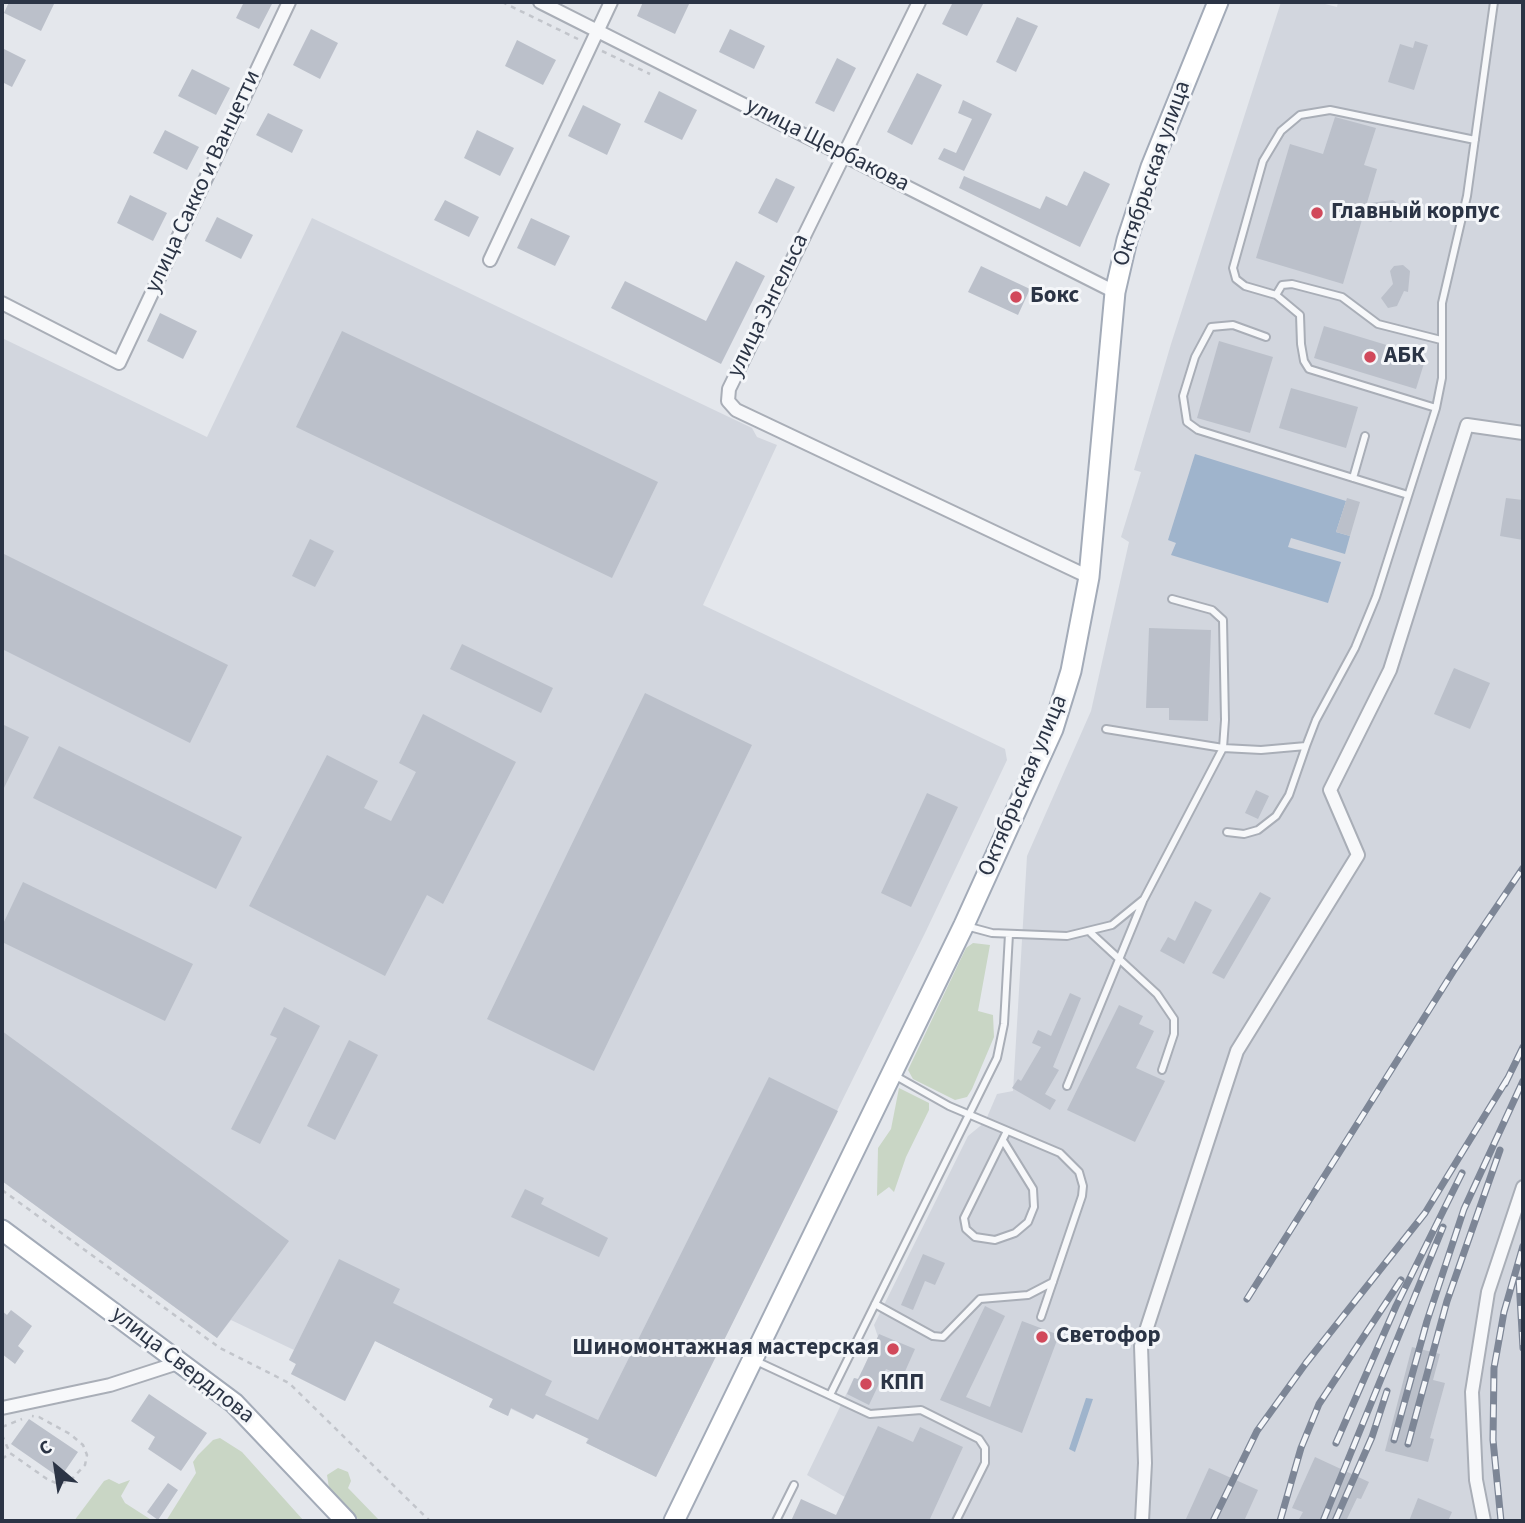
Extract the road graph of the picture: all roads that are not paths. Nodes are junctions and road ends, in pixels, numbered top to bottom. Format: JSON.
{"nodes":[{"id":1,"x":289,"y":2,"type":"edge"},
{"id":2,"x":540,"y":2,"type":"edge"},
{"id":3,"x":611,"y":2,"type":"edge"},
{"id":4,"x":919,"y":2,"type":"edge"},
{"id":5,"x":1218,"y":2,"type":"edge"},
{"id":6,"x":1494,"y":2,"type":"edge"},
{"id":7,"x":597,"y":30,"type":"junction"},
{"id":8,"x":1475,"y":140,"type":"junction"},
{"id":9,"x":843,"y":154,"type":"junction"},
{"id":10,"x":490,"y":260,"type":"dead end"},
{"id":11,"x":1115,"y":292,"type":"junction"},
{"id":12,"x":1276,"y":295,"type":"junction"},
{"id":13,"x":2,"y":303,"type":"edge"},
{"id":14,"x":1266,"y":337,"type":"dead end"},
{"id":15,"x":1441,"y":340,"type":"junction"},
{"id":16,"x":1436,"y":408,"type":"junction"},
{"id":17,"x":1523,"y":433,"type":"edge"},
{"id":18,"x":1364,"y":436,"type":"dead end"},
{"id":19,"x":1353,"y":478,"type":"junction"},
{"id":20,"x":1408,"y":495,"type":"junction"},
{"id":21,"x":1089,"y":577,"type":"junction"},
{"id":22,"x":1171,"y":599,"type":"dead end"},
{"id":23,"x":1106,"y":729,"type":"dead end"},
{"id":24,"x":1306,"y":746,"type":"junction"},
{"id":25,"x":1223,"y":748,"type":"junction"},
{"id":26,"x":1227,"y":832,"type":"dead end"},
{"id":27,"x":1144,"y":900,"type":"junction"},
{"id":28,"x":964,"y":925,"type":"junction"},
{"id":29,"x":1091,"y":933,"type":"junction"},
{"id":30,"x":1009,"y":934,"type":"junction"},
{"id":31,"x":1120,"y":960,"type":"junction"},
{"id":32,"x":1162,"y":1070,"type":"dead end"},
{"id":33,"x":892,"y":1074,"type":"junction"},
{"id":34,"x":1067,"y":1087,"type":"dead end"},
{"id":35,"x":968,"y":1114,"type":"junction"},
{"id":36,"x":1007,"y":1131,"type":"junction"},
{"id":37,"x":1004,"y":1142,"type":"junction"},
{"id":38,"x":1523,"y":1187,"type":"edge"},
{"id":39,"x":2,"y":1230,"type":"edge"},
{"id":40,"x":1053,"y":1282,"type":"junction"},
{"id":41,"x":875,"y":1304,"type":"junction"},
{"id":42,"x":1041,"y":1317,"type":"dead end"},
{"id":43,"x":753,"y":1359,"type":"junction"},
{"id":44,"x":181,"y":1362,"type":"junction"},
{"id":45,"x":830,"y":1395,"type":"junction"},
{"id":46,"x":2,"y":1408,"type":"edge"},
{"id":47,"x":794,"y":1485,"type":"dead end"},
{"id":48,"x":346,"y":1521,"type":"edge"},
{"id":49,"x":674,"y":1521,"type":"edge"},
{"id":50,"x":776,"y":1521,"type":"edge"},
{"id":51,"x":956,"y":1521,"type":"edge"},
{"id":52,"x":1142,"y":1521,"type":"edge"},
{"id":53,"x":1484,"y":1521,"type":"edge"}],
"edges":[{"from":1,"to":13,"type":"street","name":"улица Сакко и Ванцетти"},
{"from":2,"to":7,"type":"street","name":"улица Щербакова"},
{"from":3,"to":7,"type":"street"},
{"from":4,"to":9,"type":"street","name":"улица Энгельса"},
{"from":5,"to":11,"type":"main road","name":"Октябрьская улица"},
{"from":6,"to":8,"type":"lane"},
{"from":7,"to":9,"type":"street","name":"улица Щербакова"},
{"from":7,"to":10,"type":"street"},
{"from":8,"to":12,"type":"lane"},
{"from":8,"to":15,"type":"lane"},
{"from":9,"to":11,"type":"street","name":"улица Щербакова"},
{"from":9,"to":21,"type":"street","name":"улица Энгельса"},
{"from":11,"to":21,"type":"main road","name":"Октябрьская улица"},
{"from":12,"to":15,"type":"lane"},
{"from":12,"to":16,"type":"lane"},
{"from":14,"to":19,"type":"lane"},
{"from":15,"to":16,"type":"lane"},
{"from":16,"to":20,"type":"lane"},
{"from":17,"to":52,"type":"street"},
{"from":18,"to":19,"type":"lane"},
{"from":19,"to":20,"type":"lane"},
{"from":20,"to":24,"type":"lane"},
{"from":21,"to":28,"type":"main road","name":"Октябрьская улица"},
{"from":22,"to":25,"type":"lane"},
{"from":23,"to":25,"type":"lane"},
{"from":24,"to":25,"type":"lane"},
{"from":24,"to":26,"type":"lane"},
{"from":25,"to":27,"type":"lane"},
{"from":27,"to":29,"type":"lane"},
{"from":27,"to":31,"type":"lane"},
{"from":28,"to":30,"type":"lane"},
{"from":28,"to":33,"type":"main road","name":"Октябрьская улица"},
{"from":29,"to":30,"type":"lane"},
{"from":29,"to":31,"type":"lane"},
{"from":30,"to":35,"type":"lane"},
{"from":31,"to":32,"type":"lane"},
{"from":31,"to":34,"type":"lane"},
{"from":33,"to":35,"type":"lane"},
{"from":33,"to":43,"type":"main road","name":"Октябрьская улица"},
{"from":35,"to":36,"type":"lane"},
{"from":35,"to":41,"type":"lane"},
{"from":36,"to":37,"type":"lane"},
{"from":36,"to":40,"type":"lane"},
{"from":37,"to":37,"type":"lane"},
{"from":38,"to":53,"type":"street"},
{"from":39,"to":44,"type":"main road","name":"улица Свердлова"},
{"from":40,"to":41,"type":"lane"},
{"from":40,"to":42,"type":"lane"},
{"from":41,"to":45,"type":"lane"},
{"from":43,"to":45,"type":"lane"},
{"from":43,"to":49,"type":"main road","name":"Октябрьская улица"},
{"from":44,"to":46,"type":"street"},
{"from":44,"to":48,"type":"main road","name":"улица Свердлова"},
{"from":45,"to":51,"type":"lane"},
{"from":47,"to":50,"type":"lane"}]}
